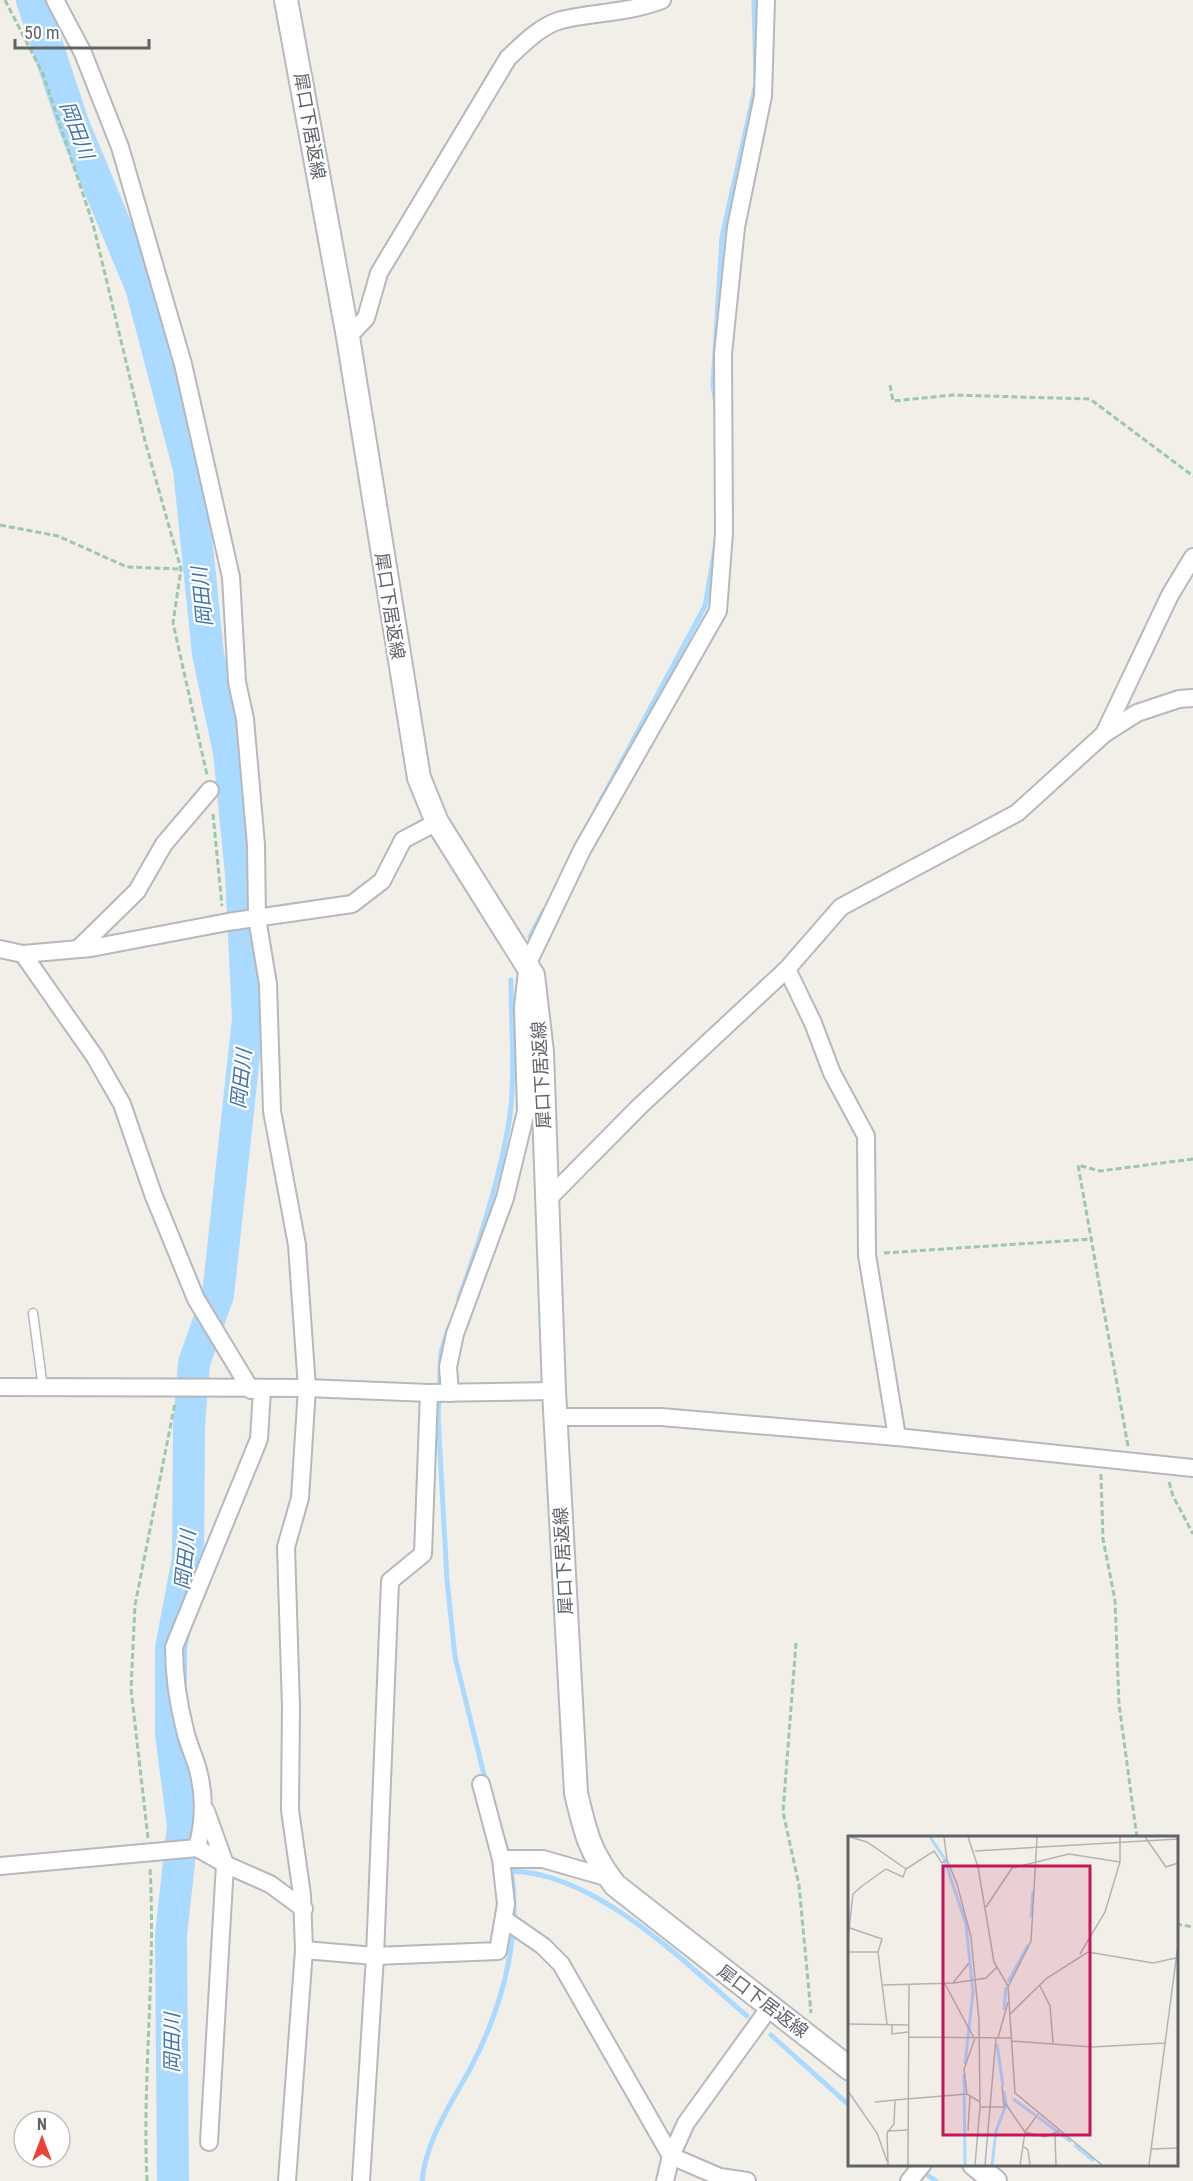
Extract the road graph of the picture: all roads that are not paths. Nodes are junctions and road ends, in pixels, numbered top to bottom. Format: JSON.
{"nodes":[{"id":1,"x":55,"y":0,"type":"edge"},
{"id":2,"x":286,"y":0,"type":"edge"},
{"id":3,"x":662,"y":0,"type":"edge"},
{"id":4,"x":766,"y":0,"type":"edge"},
{"id":5,"x":348,"y":337,"type":"junction"},
{"id":6,"x":1193,"y":556,"type":"edge"},
{"id":7,"x":1193,"y":698,"type":"edge"},
{"id":8,"x":1104,"y":734,"type":"junction"},
{"id":9,"x":210,"y":790,"type":"road end"},
{"id":10,"x":437,"y":822,"type":"junction"},
{"id":11,"x":257,"y":918,"type":"junction"},
{"id":12,"x":78,"y":949,"type":"junction"},
{"id":13,"x":0,"y":950,"type":"edge"},
{"id":14,"x":23,"y":954,"type":"junction"},
{"id":15,"x":528,"y":963,"type":"junction"},
{"id":16,"x":787,"y":969,"type":"junction"},
{"id":17,"x":547,"y":1200,"type":"junction"},
{"id":18,"x":33,"y":1313,"type":"dead end"},
{"id":19,"x":0,"y":1387,"type":"edge"},
{"id":20,"x":44,"y":1388,"type":"junction"},
{"id":21,"x":307,"y":1388,"type":"junction"},
{"id":22,"x":257,"y":1390,"type":"junction"},
{"id":23,"x":554,"y":1391,"type":"junction"},
{"id":24,"x":429,"y":1393,"type":"junction"},
{"id":25,"x":450,"y":1393,"type":"junction"},
{"id":26,"x":556,"y":1417,"type":"junction"},
{"id":27,"x":897,"y":1437,"type":"junction"},
{"id":28,"x":1193,"y":1468,"type":"edge"},
{"id":29,"x":481,"y":1784,"type":"dead end"},
{"id":30,"x":203,"y":1805,"type":"junction"},
{"id":31,"x":197,"y":1848,"type":"junction"},
{"id":32,"x":509,"y":1859,"type":"junction"},
{"id":33,"x":225,"y":1864,"type":"junction"},
{"id":34,"x":0,"y":1866,"type":"edge"},
{"id":35,"x":609,"y":1878,"type":"junction"},
{"id":36,"x":303,"y":1909,"type":"junction"},
{"id":37,"x":513,"y":1924,"type":"junction"},
{"id":38,"x":304,"y":1950,"type":"junction"},
{"id":39,"x":375,"y":1956,"type":"junction"},
{"id":40,"x":770,"y":2007,"type":"junction"},
{"id":41,"x":848,"y":2068,"type":"edge"},
{"id":42,"x":209,"y":2142,"type":"dead end"},
{"id":43,"x":670,"y":2156,"type":"junction"},
{"id":44,"x":921,"y":2166,"type":"edge"},
{"id":45,"x":976,"y":2166,"type":"edge"},
{"id":46,"x":288,"y":2181,"type":"edge"},
{"id":47,"x":361,"y":2181,"type":"edge"},
{"id":48,"x":665,"y":2181,"type":"edge"},
{"id":49,"x":747,"y":2181,"type":"edge"},
{"id":50,"x":909,"y":2181,"type":"edge"},
{"id":51,"x":994,"y":2181,"type":"edge"}],
"edges":[{"from":1,"to":11,"type":"street"},
{"from":2,"to":5,"type":"main road","name":"犀口下居返線"},
{"from":3,"to":5,"type":"street"},
{"from":4,"to":15,"type":"street"},
{"from":5,"to":10,"type":"main road","name":"犀口下居返線"},
{"from":6,"to":8,"type":"street"},
{"from":7,"to":8,"type":"street"},
{"from":8,"to":16,"type":"street"},
{"from":9,"to":12,"type":"street"},
{"from":10,"to":11,"type":"street"},
{"from":10,"to":15,"type":"main road","name":"犀口下居返線"},
{"from":11,"to":12,"type":"street"},
{"from":11,"to":21,"type":"street"},
{"from":12,"to":14,"type":"street"},
{"from":13,"to":14,"type":"street"},
{"from":14,"to":22,"type":"street"},
{"from":15,"to":17,"type":"main road","name":"犀口下居返線"},
{"from":15,"to":25,"type":"street"},
{"from":16,"to":17,"type":"street"},
{"from":16,"to":27,"type":"street"},
{"from":17,"to":23,"type":"main road","name":"犀口下居返線"},
{"from":18,"to":20,"type":"lane"},
{"from":19,"to":20,"type":"street"},
{"from":20,"to":22,"type":"street"},
{"from":21,"to":22,"type":"street"},
{"from":21,"to":24,"type":"street"},
{"from":21,"to":36,"type":"street"},
{"from":22,"to":30,"type":"street"},
{"from":23,"to":25,"type":"street"},
{"from":23,"to":26,"type":"main road","name":"犀口下居返線"},
{"from":24,"to":25,"type":"street"},
{"from":24,"to":39,"type":"street"},
{"from":26,"to":27,"type":"street"},
{"from":26,"to":35,"type":"main road","name":"犀口下居返線"},
{"from":27,"to":28,"type":"street"},
{"from":29,"to":32,"type":"street"},
{"from":30,"to":31,"type":"street"},
{"from":30,"to":33,"type":"street"},
{"from":31,"to":33,"type":"street"},
{"from":31,"to":34,"type":"street"},
{"from":32,"to":35,"type":"street"},
{"from":32,"to":37,"type":"street"},
{"from":33,"to":36,"type":"street"},
{"from":33,"to":42,"type":"street"},
{"from":35,"to":40,"type":"main road","name":"犀口下居返線"},
{"from":36,"to":38,"type":"street"},
{"from":37,"to":39,"type":"street"},
{"from":37,"to":43,"type":"street"},
{"from":38,"to":39,"type":"street"},
{"from":38,"to":46,"type":"street"},
{"from":39,"to":47,"type":"street"},
{"from":40,"to":41,"type":"main road","name":"犀口下居返線"},
{"from":40,"to":43,"type":"street"},
{"from":43,"to":48,"type":"street"},
{"from":43,"to":49,"type":"street"},
{"from":44,"to":50,"type":"street"},
{"from":45,"to":51,"type":"main road"}]}
